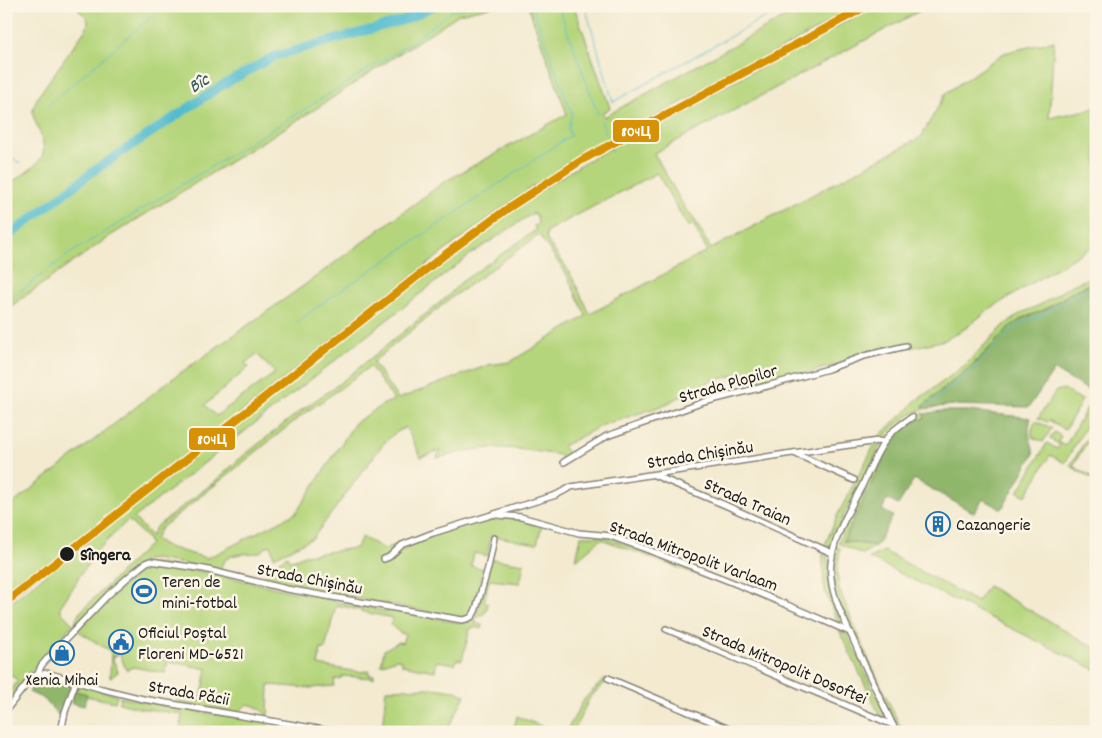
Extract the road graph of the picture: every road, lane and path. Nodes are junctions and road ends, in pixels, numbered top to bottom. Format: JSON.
{"nodes":[{"id":1,"x":906,"y":346,"type":"dead end"},
{"id":2,"x":912,"y":417,"type":"dead end"},
{"id":3,"x":884,"y":442,"type":"junction"},
{"id":4,"x":793,"y":453,"type":"junction"},
{"id":5,"x":564,"y":462,"type":"dead end"},
{"id":6,"x":653,"y":475,"type":"junction"},
{"id":7,"x":854,"y":480,"type":"dead end"},
{"id":8,"x":494,"y":514,"type":"junction"},
{"id":9,"x":494,"y":538,"type":"dead end"},
{"id":10,"x":832,"y":553,"type":"junction"},
{"id":11,"x":384,"y":559,"type":"dead end"},
{"id":12,"x":666,"y":629,"type":"dead end"},
{"id":13,"x":850,"y":632,"type":"junction"},
{"id":14,"x":38,"y":674,"type":"junction"},
{"id":15,"x":608,"y":678,"type":"dead end"},
{"id":16,"x":76,"y":681,"type":"junction"},
{"id":17,"x":6,"y":710,"type":"edge"},
{"id":18,"x":893,"y":724,"type":"junction"},
{"id":19,"x":61,"y":732,"type":"edge"},
{"id":20,"x":336,"y":732,"type":"edge"},
{"id":21,"x":736,"y":732,"type":"edge"},
{"id":22,"x":896,"y":732,"type":"edge"}],
"edges":[{"from":1,"to":5,"type":"street","name":"Strada Plopilor"},
{"from":2,"to":3,"type":"street"},
{"from":3,"to":4,"type":"street","name":"Strada Chișinău"},
{"from":3,"to":10,"type":"street"},
{"from":4,"to":6,"type":"street","name":"Strada Chișinău"},
{"from":4,"to":7,"type":"street"},
{"from":6,"to":8,"type":"street","name":"Strada Chișinău"},
{"from":6,"to":10,"type":"street","name":"Strada Traian"},
{"from":8,"to":11,"type":"street","name":"Strada Chișinău"},
{"from":8,"to":13,"type":"street","name":"Strada Mitropolit Varlaam"},
{"from":9,"to":14,"type":"street","name":"Strada Chișinău"},
{"from":10,"to":13,"type":"street"},
{"from":12,"to":18,"type":"street","name":"Strada Mitropolit Dosoftei"},
{"from":13,"to":18,"type":"street"},
{"from":14,"to":16,"type":"street","name":"Strada Păcii"},
{"from":14,"to":17,"type":"street","name":"Strada Chișinău"},
{"from":15,"to":21,"type":"street"},
{"from":16,"to":19,"type":"street"},
{"from":16,"to":20,"type":"street","name":"Strada Păcii"},
{"from":18,"to":22,"type":"street"}]}
